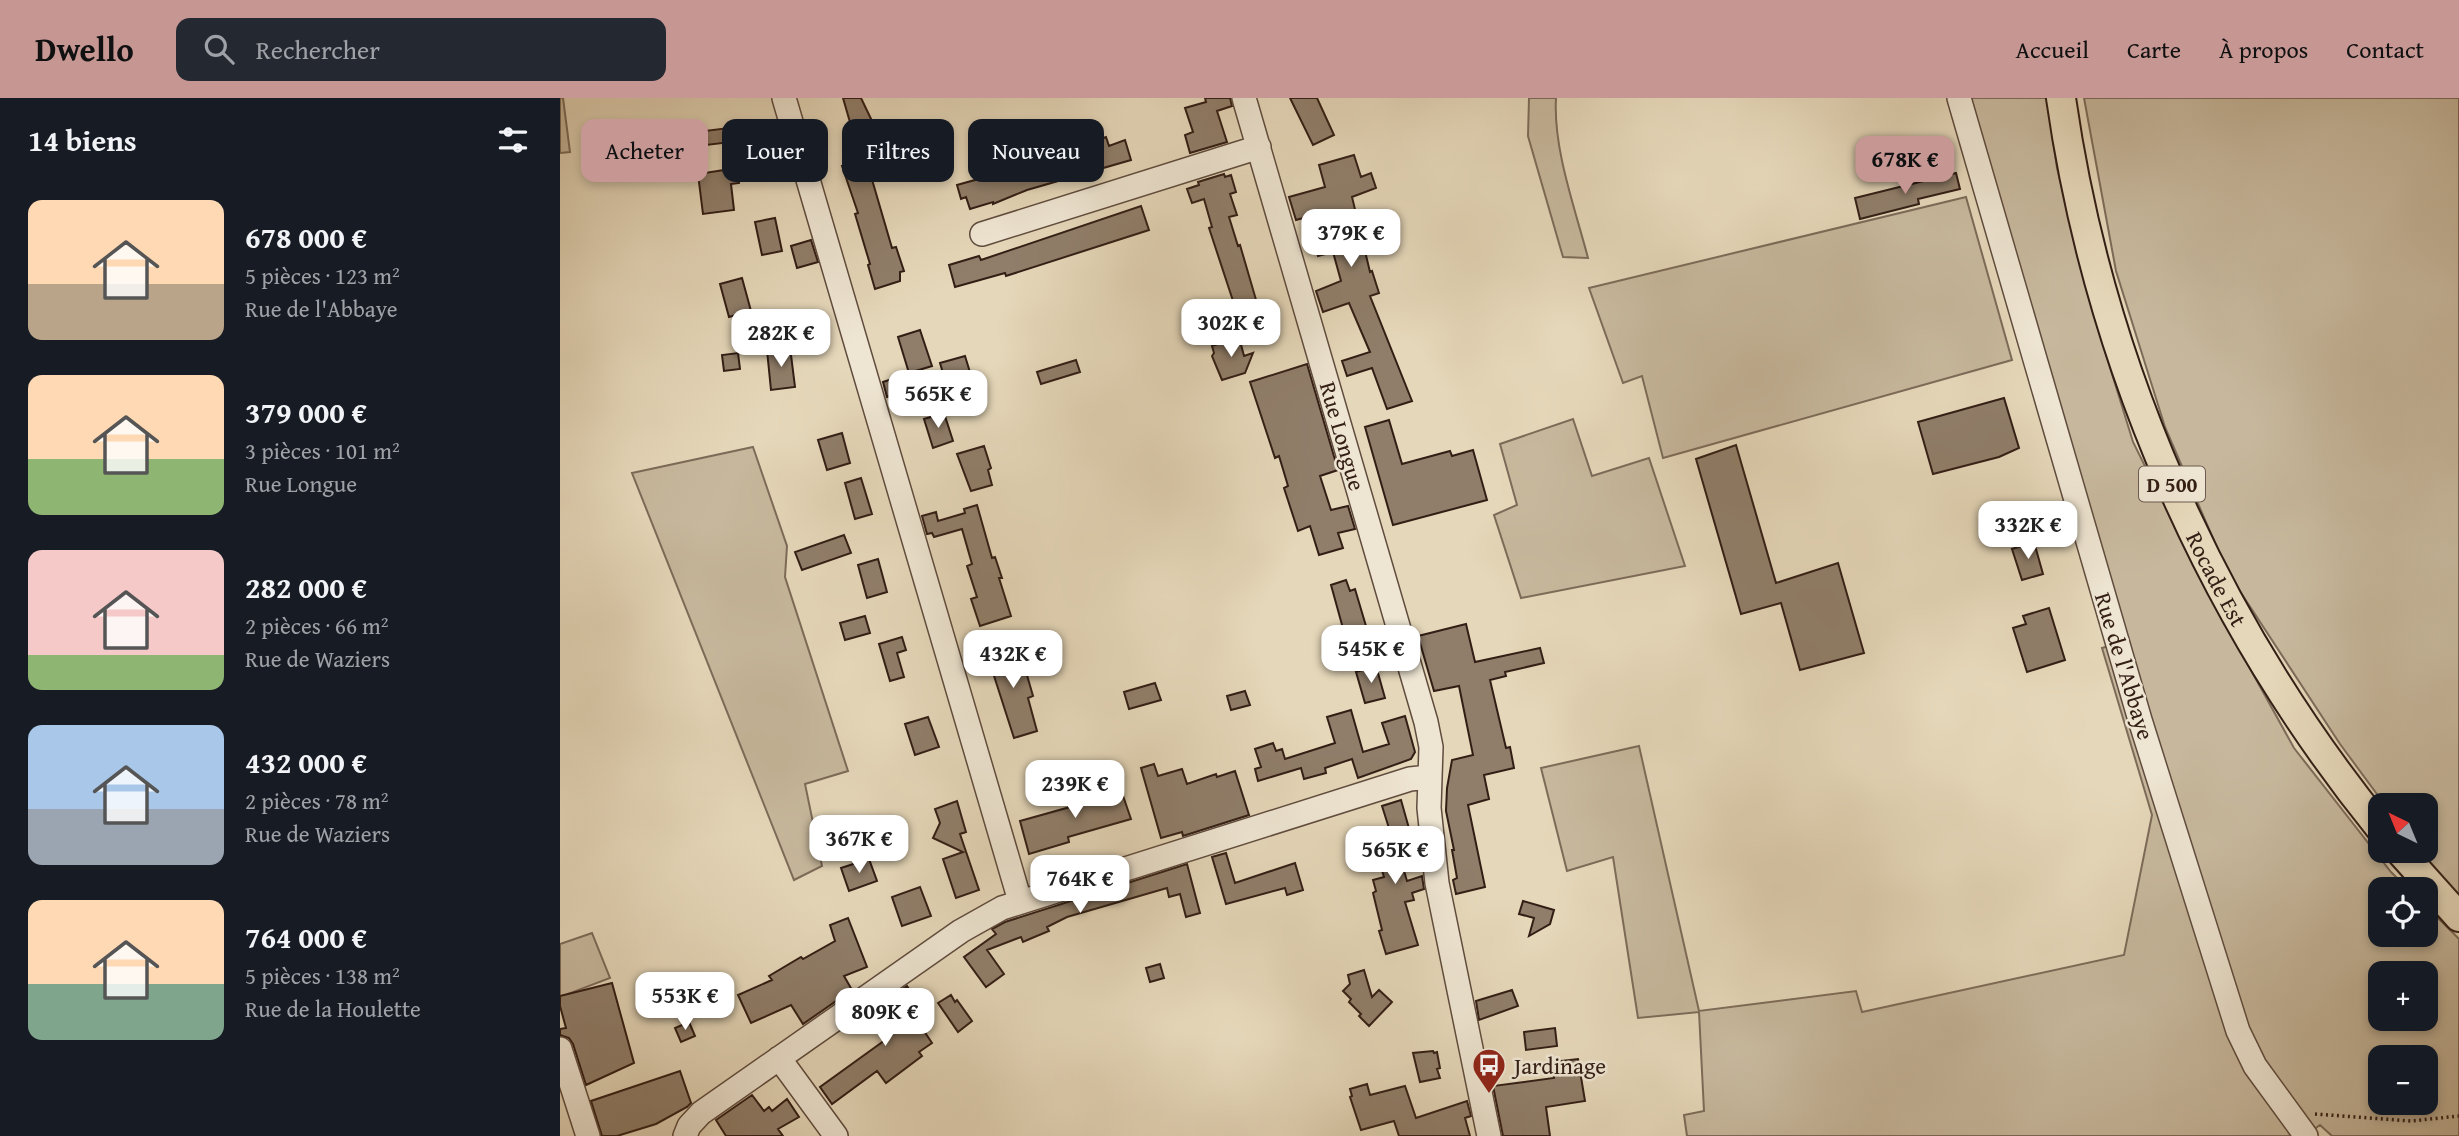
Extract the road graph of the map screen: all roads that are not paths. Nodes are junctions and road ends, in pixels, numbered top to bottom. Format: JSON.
{"nodes":[{"id":1,"x":784,"y":98,"type":"edge"},
{"id":2,"x":1244,"y":98,"type":"edge"},
{"id":3,"x":1959,"y":98,"type":"edge"},
{"id":4,"x":2061,"y":98,"type":"edge"},
{"id":5,"x":1259,"y":147,"type":"junction"},
{"id":6,"x":982,"y":234,"type":"dead end"},
{"id":7,"x":1429,"y":777,"type":"junction"},
{"id":8,"x":2368,"y":812,"type":"edge"},
{"id":9,"x":2411,"y":863,"type":"edge"},
{"id":10,"x":1020,"y":901,"type":"junction"},
{"id":11,"x":2459,"y":917,"type":"edge"},
{"id":12,"x":560,"y":1049,"type":"edge"},
{"id":13,"x":779,"y":1058,"type":"junction"},
{"id":14,"x":588,"y":1136,"type":"edge"},
{"id":15,"x":685,"y":1136,"type":"edge"},
{"id":16,"x":836,"y":1136,"type":"edge"},
{"id":17,"x":1489,"y":1136,"type":"edge"},
{"id":18,"x":2306,"y":1136,"type":"edge"}],
"edges":[{"from":1,"to":10,"type":"street"},
{"from":2,"to":5,"type":"street","name":"Rue Longue"},
{"from":3,"to":18,"type":"street","name":"Rue de l'Abbaye"},
{"from":4,"to":8,"type":"main road","name":"Rocade Est","number":"D 500"},
{"from":5,"to":6,"type":"street"},
{"from":5,"to":7,"type":"street","name":"Rue Longue"},
{"from":7,"to":10,"type":"street"},
{"from":7,"to":17,"type":"street","name":"Rue Longue"},
{"from":9,"to":11,"type":"main road"},
{"from":10,"to":13,"type":"street"},
{"from":12,"to":14,"type":"street"},
{"from":13,"to":15,"type":"street"},
{"from":13,"to":16,"type":"street"}]}
